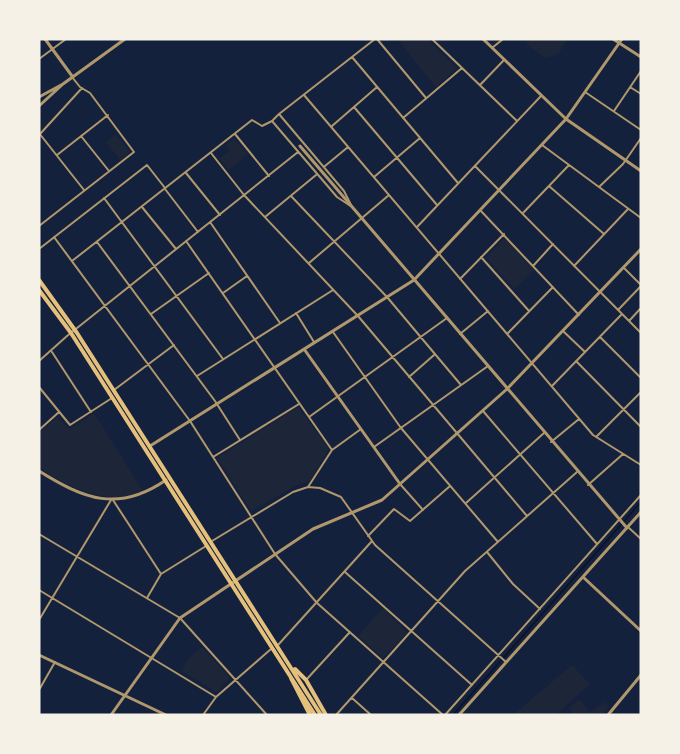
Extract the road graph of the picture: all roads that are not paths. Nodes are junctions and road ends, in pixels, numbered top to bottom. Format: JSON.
{"nodes":[{"id":1,"x":45,"y":39,"type":"edge"},
{"id":2,"x":66,"y":39,"type":"edge"},
{"id":3,"x":124,"y":39,"type":"edge"},
{"id":4,"x":376,"y":39,"type":"edge"},
{"id":5,"x":432,"y":39,"type":"edge"},
{"id":6,"x":483,"y":39,"type":"edge"},
{"id":7,"x":503,"y":39,"type":"edge"},
{"id":8,"x":614,"y":39,"type":"edge"},
{"id":9,"x":621,"y":41,"type":"edge"},
{"id":10,"x":492,"y":48,"type":"junction"},
{"id":11,"x":52,"y":49,"type":"junction"},
{"id":12,"x":352,"y":57,"type":"junction"},
{"id":13,"x":641,"y":57,"type":"edge"},
{"id":14,"x":39,"y":59,"type":"edge"},
{"id":15,"x":504,"y":60,"type":"junction"},
{"id":16,"x":462,"y":68,"type":"junction"},
{"id":17,"x":641,"y":71,"type":"edge"},
{"id":18,"x":72,"y":77,"type":"junction"},
{"id":19,"x":63,"y":84,"type":"junction"},
{"id":20,"x":480,"y":85,"type":"junction"},
{"id":21,"x":377,"y":87,"type":"junction"},
{"id":22,"x":630,"y":87,"type":"junction"},
{"id":23,"x":82,"y":88,"type":"junction"},
{"id":24,"x":585,"y":92,"type":"junction"},
{"id":25,"x":641,"y":94,"type":"edge"},
{"id":26,"x":304,"y":95,"type":"junction"},
{"id":27,"x":542,"y":96,"type":"junction"},
{"id":28,"x":39,"y":97,"type":"edge"},
{"id":29,"x":426,"y":98,"type":"junction"},
{"id":30,"x":39,"y":106,"type":"edge"},
{"id":31,"x":354,"y":107,"type":"junction"},
{"id":32,"x":614,"y":111,"type":"junction"},
{"id":33,"x":279,"y":114,"type":"junction"},
{"id":34,"x":108,"y":115,"type":"junction"},
{"id":35,"x":403,"y":118,"type":"junction"},
{"id":36,"x":566,"y":119,"type":"junction"},
{"id":37,"x":272,"y":120,"type":"junction"},
{"id":38,"x":517,"y":121,"type":"junction"},
{"id":39,"x":330,"y":127,"type":"junction"},
{"id":40,"x":641,"y":130,"type":"edge"},
{"id":41,"x":40,"y":133,"type":"edge"},
{"id":42,"x":236,"y":134,"type":"junction"},
{"id":43,"x":81,"y":136,"type":"junction"},
{"id":44,"x":420,"y":138,"type":"junction"},
{"id":45,"x":641,"y":138,"type":"edge"},
{"id":46,"x":542,"y":145,"type":"junction"},
{"id":47,"x":300,"y":146,"type":"dead end"},
{"id":48,"x":348,"y":147,"type":"junction"},
{"id":49,"x":298,"y":152,"type":"junction"},
{"id":50,"x":211,"y":153,"type":"junction"},
{"id":51,"x":57,"y":155,"type":"junction"},
{"id":52,"x":396,"y":158,"type":"junction"},
{"id":53,"x":625,"y":160,"type":"junction"},
{"id":54,"x":569,"y":165,"type":"junction"},
{"id":55,"x":475,"y":166,"type":"junction"},
{"id":56,"x":324,"y":167,"type":"junction"},
{"id":57,"x":109,"y":171,"type":"junction"},
{"id":58,"x":641,"y":171,"type":"edge"},
{"id":59,"x":186,"y":173,"type":"junction"},
{"id":60,"x":317,"y":174,"type":"junction"},
{"id":61,"x":269,"y":176,"type":"junction"},
{"id":62,"x":374,"y":177,"type":"junction"},
{"id":63,"x":458,"y":183,"type":"junction"},
{"id":64,"x":549,"y":186,"type":"junction"},
{"id":65,"x":598,"y":187,"type":"junction"},
{"id":66,"x":165,"y":189,"type":"junction"},
{"id":67,"x":84,"y":190,"type":"junction"},
{"id":68,"x":500,"y":190,"type":"junction"},
{"id":69,"x":244,"y":195,"type":"junction"},
{"id":70,"x":389,"y":195,"type":"junction"},
{"id":71,"x":291,"y":196,"type":"junction"},
{"id":72,"x":104,"y":198,"type":"junction"},
{"id":73,"x":437,"y":206,"type":"junction"},
{"id":74,"x":142,"y":207,"type":"junction"},
{"id":75,"x":352,"y":207,"type":"junction"},
{"id":76,"x":628,"y":209,"type":"junction"},
{"id":77,"x":480,"y":210,"type":"junction"},
{"id":78,"x":523,"y":214,"type":"junction"},
{"id":79,"x":220,"y":215,"type":"junction"},
{"id":80,"x":266,"y":218,"type":"junction"},
{"id":81,"x":641,"y":218,"type":"edge"},
{"id":82,"x":362,"y":219,"type":"junction"},
{"id":83,"x":122,"y":222,"type":"junction"},
{"id":84,"x":210,"y":222,"type":"junction"},
{"id":85,"x":39,"y":226,"type":"edge"},
{"id":86,"x":417,"y":227,"type":"junction"},
{"id":87,"x":198,"y":232,"type":"junction"},
{"id":88,"x":504,"y":234,"type":"junction"},
{"id":89,"x":604,"y":234,"type":"junction"},
{"id":90,"x":54,"y":237,"type":"junction"},
{"id":91,"x":186,"y":241,"type":"junction"},
{"id":92,"x":334,"y":241,"type":"junction"},
{"id":93,"x":97,"y":242,"type":"junction"},
{"id":94,"x":553,"y":244,"type":"junction"},
{"id":95,"x":39,"y":249,"type":"edge"},
{"id":96,"x":176,"y":249,"type":"junction"},
{"id":97,"x":641,"y":249,"type":"edge"},
{"id":98,"x":439,"y":254,"type":"junction"},
{"id":99,"x":481,"y":257,"type":"junction"},
{"id":100,"x":72,"y":261,"type":"junction"},
{"id":101,"x":309,"y":263,"type":"junction"},
{"id":102,"x":154,"y":266,"type":"junction"},
{"id":103,"x":533,"y":266,"type":"junction"},
{"id":104,"x":574,"y":266,"type":"junction"},
{"id":105,"x":624,"y":268,"type":"junction"},
{"id":106,"x":209,"y":273,"type":"junction"},
{"id":107,"x":248,"y":276,"type":"junction"},
{"id":108,"x":460,"y":279,"type":"junction"},
{"id":109,"x":39,"y":280,"type":"edge"},
{"id":110,"x":414,"y":280,"type":"junction"},
{"id":111,"x":130,"y":286,"type":"junction"},
{"id":112,"x":641,"y":286,"type":"edge"},
{"id":113,"x":553,"y":287,"type":"junction"},
{"id":114,"x":333,"y":290,"type":"junction"},
{"id":115,"x":40,"y":291,"type":"edge"},
{"id":116,"x":600,"y":292,"type":"junction"},
{"id":117,"x":223,"y":293,"type":"junction"},
{"id":118,"x":176,"y":296,"type":"junction"},
{"id":119,"x":387,"y":297,"type":"junction"},
{"id":120,"x":105,"y":306,"type":"junction"},
{"id":121,"x":641,"y":308,"type":"edge"},
{"id":122,"x":618,"y":310,"type":"junction"},
{"id":123,"x":488,"y":311,"type":"junction"},
{"id":124,"x":530,"y":311,"type":"junction"},
{"id":125,"x":296,"y":313,"type":"junction"},
{"id":126,"x":151,"y":314,"type":"junction"},
{"id":127,"x":622,"y":314,"type":"junction"},
{"id":128,"x":579,"y":315,"type":"junction"},
{"id":129,"x":358,"y":316,"type":"junction"},
{"id":130,"x":447,"y":318,"type":"junction"},
{"id":131,"x":628,"y":321,"type":"junction"},
{"id":132,"x":280,"y":323,"type":"junction"},
{"id":133,"x":73,"y":331,"type":"junction"},
{"id":134,"x":332,"y":331,"type":"junction"},
{"id":135,"x":563,"y":331,"type":"junction"},
{"id":136,"x":641,"y":333,"type":"edge"},
{"id":137,"x":460,"y":334,"type":"junction"},
{"id":138,"x":507,"y":334,"type":"junction"},
{"id":139,"x":421,"y":337,"type":"junction"},
{"id":140,"x":600,"y":337,"type":"junction"},
{"id":141,"x":255,"y":339,"type":"junction"},
{"id":142,"x":314,"y":342,"type":"junction"},
{"id":143,"x":174,"y":345,"type":"junction"},
{"id":144,"x":304,"y":349,"type":"junction"},
{"id":145,"x":51,"y":351,"type":"junction"},
{"id":146,"x":585,"y":352,"type":"junction"},
{"id":147,"x":435,"y":355,"type":"junction"},
{"id":148,"x":393,"y":357,"type":"junction"},
{"id":149,"x":223,"y":359,"type":"junction"},
{"id":150,"x":39,"y":361,"type":"edge"},
{"id":151,"x":576,"y":361,"type":"junction"},
{"id":152,"x":532,"y":363,"type":"junction"},
{"id":153,"x":148,"y":364,"type":"junction"},
{"id":154,"x":488,"y":366,"type":"junction"},
{"id":155,"x":275,"y":367,"type":"junction"},
{"id":156,"x":197,"y":376,"type":"junction"},
{"id":157,"x":365,"y":377,"type":"junction"},
{"id":158,"x":409,"y":377,"type":"junction"},
{"id":159,"x":641,"y":378,"type":"edge"},
{"id":160,"x":461,"y":385,"type":"junction"},
{"id":161,"x":552,"y":386,"type":"junction"},
{"id":162,"x":39,"y":387,"type":"edge"},
{"id":163,"x":507,"y":389,"type":"junction"},
{"id":164,"x":114,"y":390,"type":"junction"},
{"id":165,"x":40,"y":392,"type":"edge"},
{"id":166,"x":641,"y":392,"type":"edge"},
{"id":167,"x":338,"y":397,"type":"junction"},
{"id":168,"x":113,"y":398,"type":"junction"},
{"id":169,"x":217,"y":404,"type":"junction"},
{"id":170,"x":299,"y":404,"type":"junction"},
{"id":171,"x":433,"y":405,"type":"junction"},
{"id":172,"x":624,"y":409,"type":"junction"},
{"id":173,"x":483,"y":411,"type":"junction"},
{"id":174,"x":58,"y":412,"type":"junction"},
{"id":175,"x":91,"y":412,"type":"junction"},
{"id":176,"x":309,"y":417,"type":"junction"},
{"id":177,"x":579,"y":419,"type":"junction"},
{"id":178,"x":190,"y":421,"type":"junction"},
{"id":179,"x":641,"y":427,"type":"edge"},
{"id":180,"x":402,"y":428,"type":"junction"},
{"id":181,"x":361,"y":429,"type":"junction"},
{"id":182,"x":39,"y":430,"type":"edge"},
{"id":183,"x":457,"y":433,"type":"junction"},
{"id":184,"x":544,"y":433,"type":"junction"},
{"id":185,"x":595,"y":437,"type":"junction"},
{"id":186,"x":240,"y":440,"type":"junction"},
{"id":187,"x":551,"y":442,"type":"junction"},
{"id":188,"x":148,"y":447,"type":"junction"},
{"id":189,"x":374,"y":447,"type":"junction"},
{"id":190,"x":332,"y":450,"type":"junction"},
{"id":191,"x":520,"y":454,"type":"junction"},
{"id":192,"x":623,"y":454,"type":"junction"},
{"id":193,"x":213,"y":457,"type":"junction"},
{"id":194,"x":428,"y":459,"type":"junction"},
{"id":195,"x":641,"y":465,"type":"edge"},
{"id":196,"x":39,"y":471,"type":"edge"},
{"id":197,"x":577,"y":472,"type":"junction"},
{"id":198,"x":495,"y":477,"type":"junction"},
{"id":199,"x":166,"y":480,"type":"junction"},
{"id":200,"x":400,"y":484,"type":"junction"},
{"id":201,"x":588,"y":485,"type":"junction"},
{"id":202,"x":450,"y":486,"type":"junction"},
{"id":203,"x":308,"y":487,"type":"junction"},
{"id":204,"x":553,"y":493,"type":"junction"},
{"id":205,"x":641,"y":495,"type":"edge"},
{"id":206,"x":112,"y":500,"type":"junction"},
{"id":207,"x":465,"y":503,"type":"junction"},
{"id":208,"x":423,"y":510,"type":"junction"},
{"id":209,"x":354,"y":512,"type":"junction"},
{"id":210,"x":641,"y":512,"type":"edge"},
{"id":211,"x":251,"y":516,"type":"junction"},
{"id":212,"x":527,"y":516,"type":"junction"},
{"id":213,"x":619,"y":521,"type":"junction"},
{"id":214,"x":626,"y":527,"type":"junction"},
{"id":215,"x":39,"y":534,"type":"edge"},
{"id":216,"x":368,"y":536,"type":"junction"},
{"id":217,"x":641,"y":539,"type":"edge"},
{"id":218,"x":372,"y":541,"type":"junction"},
{"id":219,"x":498,"y":542,"type":"junction"},
{"id":220,"x":210,"y":543,"type":"junction"},
{"id":221,"x":597,"y":544,"type":"junction"},
{"id":222,"x":487,"y":552,"type":"junction"},
{"id":223,"x":275,"y":554,"type":"junction"},
{"id":224,"x":77,"y":557,"type":"junction"},
{"id":225,"x":345,"y":572,"type":"junction"},
{"id":226,"x":161,"y":574,"type":"junction"},
{"id":227,"x":583,"y":577,"type":"junction"},
{"id":228,"x":234,"y":581,"type":"junction"},
{"id":229,"x":39,"y":590,"type":"edge"},
{"id":230,"x":52,"y":598,"type":"junction"},
{"id":231,"x":147,"y":598,"type":"junction"},
{"id":232,"x":438,"y":601,"type":"junction"},
{"id":233,"x":317,"y":603,"type":"junction"},
{"id":234,"x":540,"y":609,"type":"junction"},
{"id":235,"x":180,"y":618,"type":"junction"},
{"id":236,"x":39,"y":620,"type":"edge"},
{"id":237,"x":412,"y":631,"type":"junction"},
{"id":238,"x":641,"y":631,"type":"edge"},
{"id":239,"x":350,"y":632,"type":"junction"},
{"id":240,"x":276,"y":646,"type":"junction"},
{"id":241,"x":39,"y":655,"type":"edge"},
{"id":242,"x":498,"y":655,"type":"junction"},
{"id":243,"x":151,"y":657,"type":"junction"},
{"id":244,"x":505,"y":661,"type":"junction"},
{"id":245,"x":55,"y":662,"type":"junction"},
{"id":246,"x":384,"y":662,"type":"junction"},
{"id":247,"x":290,"y":668,"type":"junction"},
{"id":248,"x":641,"y":675,"type":"edge"},
{"id":249,"x":236,"y":680,"type":"junction"},
{"id":250,"x":306,"y":680,"type":"junction"},
{"id":251,"x":472,"y":685,"type":"junction"},
{"id":252,"x":39,"y":690,"type":"edge"},
{"id":253,"x":125,"y":695,"type":"junction"},
{"id":254,"x":307,"y":695,"type":"junction"},
{"id":255,"x":216,"y":697,"type":"junction"},
{"id":256,"x":352,"y":698,"type":"junction"},
{"id":257,"x":111,"y":715,"type":"edge"},
{"id":258,"x":166,"y":715,"type":"edge"},
{"id":259,"x":203,"y":715,"type":"edge"},
{"id":260,"x":267,"y":715,"type":"edge"},
{"id":261,"x":310,"y":715,"type":"edge"},
{"id":262,"x":315,"y":715,"type":"edge"},
{"id":263,"x":321,"y":715,"type":"edge"},
{"id":264,"x":326,"y":715,"type":"edge"},
{"id":265,"x":336,"y":715,"type":"edge"},
{"id":266,"x":371,"y":715,"type":"edge"},
{"id":267,"x":444,"y":715,"type":"edge"},
{"id":268,"x":459,"y":715,"type":"edge"},
{"id":269,"x":608,"y":715,"type":"edge"}],
"edges":[{"from":1,"to":11,"type":"street"},
{"from":2,"to":11,"type":"street"},
{"from":3,"to":18,"type":"street"},
{"from":4,"to":12,"type":"street"},
{"from":4,"to":29,"type":"street"},
{"from":5,"to":16,"type":"street"},
{"from":6,"to":10,"type":"street"},
{"from":7,"to":10,"type":"street"},
{"from":8,"to":9,"type":"street"},
{"from":9,"to":13,"type":"street"},
{"from":9,"to":24,"type":"street"},
{"from":10,"to":15,"type":"street"},
{"from":11,"to":14,"type":"street"},
{"from":11,"to":18,"type":"street"},
{"from":12,"to":21,"type":"street"},
{"from":12,"to":26,"type":"street"},
{"from":15,"to":20,"type":"street"},
{"from":15,"to":27,"type":"street"},
{"from":16,"to":20,"type":"street"},
{"from":16,"to":29,"type":"street"},
{"from":17,"to":22,"type":"street"},
{"from":18,"to":19,"type":"street"},
{"from":18,"to":23,"type":"street"},
{"from":19,"to":28,"type":"street"},
{"from":19,"to":30,"type":"street"},
{"from":20,"to":38,"type":"street"},
{"from":21,"to":31,"type":"street"},
{"from":21,"to":35,"type":"street"},
{"from":22,"to":25,"type":"street"},
{"from":22,"to":32,"type":"street"},
{"from":23,"to":34,"type":"street"},
{"from":23,"to":41,"type":"street"},
{"from":24,"to":32,"type":"street"},
{"from":24,"to":36,"type":"street"},
{"from":26,"to":33,"type":"street"},
{"from":26,"to":39,"type":"street"},
{"from":27,"to":36,"type":"street"},
{"from":27,"to":38,"type":"street"},
{"from":29,"to":35,"type":"street"},
{"from":31,"to":39,"type":"street"},
{"from":31,"to":52,"type":"street"},
{"from":32,"to":40,"type":"street"},
{"from":33,"to":37,"type":"street"},
{"from":33,"to":56,"type":"street"},
{"from":34,"to":43,"type":"street"},
{"from":34,"to":57,"type":"street"},
{"from":35,"to":44,"type":"street"},
{"from":36,"to":46,"type":"street"},
{"from":36,"to":53,"type":"street"},
{"from":37,"to":42,"type":"street"},
{"from":37,"to":49,"type":"street"},
{"from":38,"to":55,"type":"street"},
{"from":39,"to":48,"type":"street"},
{"from":41,"to":51,"type":"street"},
{"from":42,"to":50,"type":"street"},
{"from":42,"to":61,"type":"street"},
{"from":43,"to":51,"type":"street"},
{"from":43,"to":57,"type":"street"},
{"from":44,"to":52,"type":"street"},
{"from":44,"to":63,"type":"street"},
{"from":45,"to":53,"type":"street"},
{"from":46,"to":54,"type":"street"},
{"from":46,"to":68,"type":"street"},
{"from":47,"to":75,"type":"street"},
{"from":48,"to":56,"type":"street"},
{"from":48,"to":62,"type":"street"},
{"from":49,"to":60,"type":"street"},
{"from":49,"to":61,"type":"street"},
{"from":50,"to":59,"type":"street"},
{"from":50,"to":69,"type":"street"},
{"from":51,"to":67,"type":"street"},
{"from":52,"to":62,"type":"street"},
{"from":52,"to":73,"type":"street"},
{"from":53,"to":58,"type":"street"},
{"from":53,"to":65,"type":"street"},
{"from":54,"to":64,"type":"street"},
{"from":54,"to":65,"type":"street"},
{"from":55,"to":63,"type":"street"},
{"from":55,"to":68,"type":"street"},
{"from":56,"to":75,"type":"street"},
{"from":57,"to":67,"type":"street"},
{"from":59,"to":66,"type":"street"},
{"from":59,"to":79,"type":"street"},
{"from":60,"to":71,"type":"street"},
{"from":60,"to":75,"type":"street"},
{"from":61,"to":69,"type":"street"},
{"from":62,"to":70,"type":"street"},
{"from":63,"to":73,"type":"street"},
{"from":64,"to":78,"type":"street"},
{"from":64,"to":89,"type":"street"},
{"from":65,"to":76,"type":"street"},
{"from":66,"to":72,"type":"street"},
{"from":66,"to":74,"type":"street"},
{"from":66,"to":87,"type":"street"},
{"from":67,"to":85,"type":"street"},
{"from":68,"to":77,"type":"street"},
{"from":68,"to":78,"type":"street"},
{"from":69,"to":79,"type":"street"},
{"from":69,"to":80,"type":"street"},
{"from":70,"to":82,"type":"street"},
{"from":70,"to":86,"type":"street"},
{"from":71,"to":80,"type":"street"},
{"from":71,"to":92,"type":"street"},
{"from":72,"to":83,"type":"street"},
{"from":72,"to":90,"type":"street"},
{"from":73,"to":86,"type":"street"},
{"from":74,"to":83,"type":"street"},
{"from":74,"to":96,"type":"street"},
{"from":75,"to":82,"type":"street"},
{"from":76,"to":81,"type":"street"},
{"from":76,"to":89,"type":"street"},
{"from":77,"to":88,"type":"street"},
{"from":77,"to":98,"type":"street"},
{"from":78,"to":94,"type":"street"},
{"from":79,"to":84,"type":"street"},
{"from":80,"to":101,"type":"street"},
{"from":82,"to":92,"type":"street"},
{"from":82,"to":110,"type":"street"},
{"from":83,"to":93,"type":"street"},
{"from":83,"to":102,"type":"street"},
{"from":84,"to":87,"type":"street"},
{"from":84,"to":107,"type":"street"},
{"from":86,"to":98,"type":"street"},
{"from":87,"to":91,"type":"street"},
{"from":88,"to":99,"type":"street"},
{"from":88,"to":103,"type":"street"},
{"from":89,"to":104,"type":"street"},
{"from":90,"to":95,"type":"street"},
{"from":90,"to":100,"type":"street"},
{"from":91,"to":96,"type":"street"},
{"from":91,"to":106,"type":"street"},
{"from":92,"to":101,"type":"street"},
{"from":92,"to":119,"type":"street"},
{"from":93,"to":100,"type":"street"},
{"from":93,"to":111,"type":"street"},
{"from":94,"to":103,"type":"street"},
{"from":94,"to":104,"type":"street"},
{"from":96,"to":102,"type":"street"},
{"from":97,"to":105,"type":"street"},
{"from":98,"to":108,"type":"street"},
{"from":98,"to":110,"type":"street"},
{"from":99,"to":108,"type":"street"},
{"from":99,"to":124,"type":"street"},
{"from":100,"to":120,"type":"street"},
{"from":101,"to":114,"type":"street"},
{"from":102,"to":111,"type":"street"},
{"from":102,"to":118,"type":"street"},
{"from":103,"to":113,"type":"street"},
{"from":104,"to":116,"type":"street"},
{"from":105,"to":112,"type":"street"},
{"from":105,"to":116,"type":"street"},
{"from":106,"to":117,"type":"street"},
{"from":106,"to":118,"type":"street"},
{"from":107,"to":117,"type":"street"},
{"from":107,"to":132,"type":"street"},
{"from":108,"to":123,"type":"street"},
{"from":109,"to":133,"type":"main road"},
{"from":110,"to":119,"type":"street"},
{"from":110,"to":130,"type":"street"},
{"from":111,"to":120,"type":"street"},
{"from":111,"to":126,"type":"street"},
{"from":112,"to":122,"type":"street"},
{"from":113,"to":124,"type":"street"},
{"from":113,"to":128,"type":"street"},
{"from":114,"to":125,"type":"street"},
{"from":114,"to":129,"type":"street"},
{"from":115,"to":133,"type":"main road"},
{"from":116,"to":122,"type":"street"},
{"from":116,"to":128,"type":"street"},
{"from":117,"to":141,"type":"street"},
{"from":118,"to":126,"type":"street"},
{"from":118,"to":149,"type":"street"},
{"from":119,"to":129,"type":"street"},
{"from":119,"to":139,"type":"street"},
{"from":120,"to":133,"type":"street"},
{"from":120,"to":153,"type":"street"},
{"from":121,"to":131,"type":"street"},
{"from":122,"to":127,"type":"street"},
{"from":123,"to":137,"type":"street"},
{"from":123,"to":138,"type":"street"},
{"from":124,"to":138,"type":"street"},
{"from":125,"to":132,"type":"street"},
{"from":125,"to":142,"type":"street"},
{"from":126,"to":143,"type":"street"},
{"from":127,"to":131,"type":"street"},
{"from":127,"to":140,"type":"street"},
{"from":128,"to":135,"type":"street"},
{"from":129,"to":134,"type":"street"},
{"from":129,"to":148,"type":"street"},
{"from":130,"to":137,"type":"street"},
{"from":130,"to":139,"type":"street"},
{"from":131,"to":136,"type":"street"},
{"from":132,"to":141,"type":"street"},
{"from":133,"to":145,"type":"street"},
{"from":133,"to":164,"type":"main road"},
{"from":133,"to":168,"type":"main road"},
{"from":134,"to":142,"type":"street"},
{"from":134,"to":157,"type":"street"},
{"from":135,"to":146,"type":"street"},
{"from":135,"to":152,"type":"street"},
{"from":137,"to":154,"type":"street"},
{"from":138,"to":152,"type":"street"},
{"from":139,"to":147,"type":"street"},
{"from":139,"to":148,"type":"street"},
{"from":140,"to":146,"type":"street"},
{"from":140,"to":159,"type":"street"},
{"from":141,"to":149,"type":"street"},
{"from":141,"to":155,"type":"street"},
{"from":142,"to":144,"type":"street"},
{"from":143,"to":153,"type":"street"},
{"from":143,"to":156,"type":"street"},
{"from":144,"to":155,"type":"street"},
{"from":144,"to":167,"type":"street"},
{"from":145,"to":150,"type":"street"},
{"from":145,"to":175,"type":"street"},
{"from":146,"to":151,"type":"street"},
{"from":147,"to":158,"type":"street"},
{"from":147,"to":160,"type":"street"},
{"from":148,"to":157,"type":"street"},
{"from":148,"to":158,"type":"street"},
{"from":149,"to":156,"type":"street"},
{"from":151,"to":161,"type":"street"},
{"from":151,"to":172,"type":"street"},
{"from":152,"to":161,"type":"street"},
{"from":152,"to":163,"type":"street"},
{"from":153,"to":164,"type":"street"},
{"from":153,"to":178,"type":"street"},
{"from":154,"to":160,"type":"street"},
{"from":154,"to":163,"type":"street"},
{"from":155,"to":169,"type":"street"},
{"from":155,"to":170,"type":"street"},
{"from":156,"to":169,"type":"street"},
{"from":157,"to":167,"type":"street"},
{"from":157,"to":180,"type":"street"},
{"from":158,"to":171,"type":"street"},
{"from":160,"to":171,"type":"street"},
{"from":161,"to":177,"type":"street"},
{"from":162,"to":165,"type":"street"},
{"from":163,"to":173,"type":"street"},
{"from":163,"to":184,"type":"street"},
{"from":164,"to":188,"type":"main road"},
{"from":165,"to":174,"type":"street"},
{"from":166,"to":172,"type":"street"},
{"from":167,"to":176,"type":"street"},
{"from":167,"to":181,"type":"street"},
{"from":168,"to":175,"type":"street"},
{"from":168,"to":188,"type":"main road"},
{"from":169,"to":178,"type":"street"},
{"from":169,"to":186,"type":"street"},
{"from":170,"to":176,"type":"street"},
{"from":170,"to":186,"type":"street"},
{"from":171,"to":180,"type":"street"},
{"from":171,"to":183,"type":"street"},
{"from":172,"to":179,"type":"street"},
{"from":172,"to":185,"type":"street"},
{"from":173,"to":183,"type":"street"},
{"from":173,"to":191,"type":"street"},
{"from":174,"to":175,"type":"street"},
{"from":174,"to":182,"type":"street"},
{"from":176,"to":190,"type":"street"},
{"from":177,"to":185,"type":"street"},
{"from":177,"to":187,"type":"street"},
{"from":178,"to":188,"type":"street"},
{"from":178,"to":193,"type":"street"},
{"from":180,"to":189,"type":"street"},
{"from":180,"to":194,"type":"street"},
{"from":181,"to":189,"type":"street"},
{"from":181,"to":190,"type":"street"},
{"from":183,"to":194,"type":"street"},
{"from":183,"to":198,"type":"street"},
{"from":184,"to":187,"type":"street"},
{"from":184,"to":191,"type":"street"},
{"from":185,"to":192,"type":"street"},
{"from":186,"to":193,"type":"street"},
{"from":187,"to":197,"type":"street"},
{"from":188,"to":199,"type":"main road"},
{"from":188,"to":220,"type":"main road"},
{"from":189,"to":200,"type":"street"},
{"from":190,"to":203,"type":"street"},
{"from":191,"to":198,"type":"street"},
{"from":191,"to":204,"type":"street"},
{"from":192,"to":195,"type":"street"},
{"from":192,"to":201,"type":"street"},
{"from":193,"to":211,"type":"street"},
{"from":194,"to":200,"type":"street"},
{"from":194,"to":202,"type":"street"},
{"from":196,"to":206,"type":"street"},
{"from":197,"to":201,"type":"street"},
{"from":197,"to":204,"type":"street"},
{"from":198,"to":207,"type":"street"},
{"from":198,"to":212,"type":"street"},
{"from":199,"to":206,"type":"street"},
{"from":199,"to":220,"type":"main road"},
{"from":200,"to":208,"type":"street"},
{"from":200,"to":209,"type":"street"},
{"from":201,"to":213,"type":"street"},
{"from":202,"to":207,"type":"street"},
{"from":202,"to":208,"type":"street"},
{"from":203,"to":209,"type":"street"},
{"from":203,"to":211,"type":"street"},
{"from":204,"to":212,"type":"street"},
{"from":204,"to":221,"type":"street"},
{"from":205,"to":213,"type":"street"},
{"from":206,"to":224,"type":"street"},
{"from":206,"to":226,"type":"street"},
{"from":207,"to":219,"type":"street"},
{"from":208,"to":216,"type":"street"},
{"from":209,"to":216,"type":"street"},
{"from":209,"to":223,"type":"street"},
{"from":210,"to":214,"type":"street"},
{"from":211,"to":220,"type":"street"},
{"from":211,"to":223,"type":"street"},
{"from":212,"to":219,"type":"street"},
{"from":213,"to":214,"type":"street"},
{"from":213,"to":221,"type":"street"},
{"from":214,"to":217,"type":"street"},
{"from":214,"to":227,"type":"street"},
{"from":215,"to":224,"type":"street"},
{"from":216,"to":218,"type":"street"},
{"from":218,"to":225,"type":"street"},
{"from":218,"to":232,"type":"street"},
{"from":219,"to":222,"type":"street"},
{"from":220,"to":226,"type":"street"},
{"from":220,"to":228,"type":"main road"},
{"from":221,"to":234,"type":"street"},
{"from":222,"to":232,"type":"street"},
{"from":222,"to":234,"type":"street"},
{"from":223,"to":228,"type":"street"},
{"from":223,"to":233,"type":"street"},
{"from":224,"to":230,"type":"street"},
{"from":224,"to":231,"type":"street"},
{"from":225,"to":233,"type":"street"},
{"from":225,"to":237,"type":"street"},
{"from":226,"to":231,"type":"street"},
{"from":227,"to":238,"type":"street"},
{"from":227,"to":244,"type":"street"},
{"from":228,"to":235,"type":"street"},
{"from":228,"to":240,"type":"main road"},
{"from":229,"to":230,"type":"street"},
{"from":230,"to":236,"type":"street"},
{"from":230,"to":243,"type":"street"},
{"from":231,"to":235,"type":"street"},
{"from":232,"to":237,"type":"street"},
{"from":232,"to":242,"type":"street"},
{"from":233,"to":239,"type":"street"},
{"from":233,"to":240,"type":"street"},
{"from":234,"to":242,"type":"street"},
{"from":235,"to":243,"type":"street"},
{"from":235,"to":249,"type":"street"},
{"from":237,"to":246,"type":"street"},
{"from":237,"to":251,"type":"street"},
{"from":239,"to":246,"type":"street"},
{"from":239,"to":250,"type":"street"},
{"from":240,"to":247,"type":"main road"},
{"from":240,"to":249,"type":"street"},
{"from":241,"to":245,"type":"street"},
{"from":242,"to":244,"type":"street"},
{"from":242,"to":251,"type":"street"},
{"from":243,"to":253,"type":"street"},
{"from":243,"to":255,"type":"street"},
{"from":244,"to":268,"type":"street"},
{"from":245,"to":252,"type":"street"},
{"from":245,"to":253,"type":"street"},
{"from":246,"to":256,"type":"street"},
{"from":246,"to":267,"type":"street"},
{"from":247,"to":250,"type":"main road"},
{"from":247,"to":254,"type":"main road"},
{"from":247,"to":261,"type":"main road"},
{"from":248,"to":269,"type":"street"},
{"from":249,"to":255,"type":"street"},
{"from":249,"to":260,"type":"street"},
{"from":250,"to":264,"type":"main road"},
{"from":251,"to":267,"type":"street"},
{"from":253,"to":257,"type":"street"},
{"from":253,"to":258,"type":"street"},
{"from":254,"to":262,"type":"main road"},
{"from":254,"to":263,"type":"main road"},
{"from":255,"to":259,"type":"street"},
{"from":256,"to":265,"type":"street"},
{"from":256,"to":266,"type":"street"}]}
